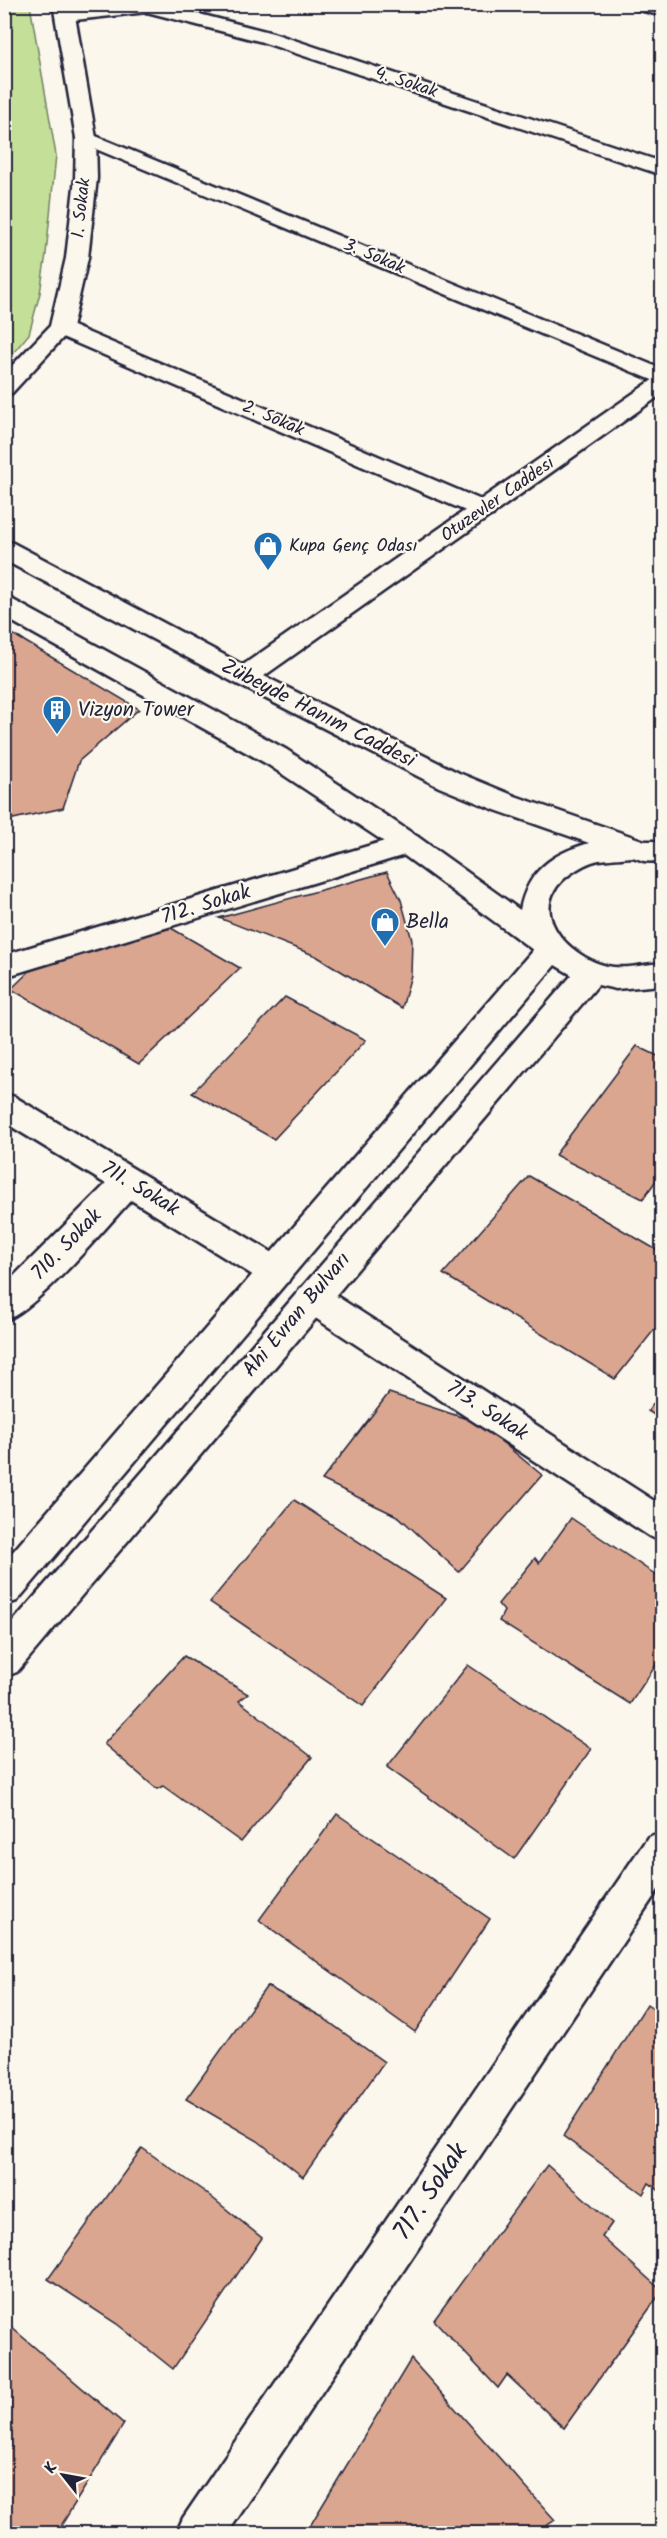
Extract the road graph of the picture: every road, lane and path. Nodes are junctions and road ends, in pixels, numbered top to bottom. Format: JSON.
{"nodes":[{"id":1,"x":640,"y":4,"type":"edge"},
{"id":2,"x":156,"y":5,"type":"edge"},
{"id":3,"x":65,"y":10,"type":"edge"},
{"id":4,"x":663,"y":10,"type":"edge"},
{"id":5,"x":86,"y":138,"type":"junction"},
{"id":6,"x":663,"y":147,"type":"edge"},
{"id":7,"x":654,"y":166,"type":"edge"},
{"id":8,"x":61,"y":328,"type":"junction"},
{"id":9,"x":663,"y":377,"type":"edge"},
{"id":10,"x":663,"y":384,"type":"edge"},
{"id":11,"x":4,"y":388,"type":"edge"},
{"id":12,"x":484,"y":510,"type":"junction"},
{"id":13,"x":4,"y":549,"type":"edge"},
{"id":14,"x":4,"y":606,"type":"edge"},
{"id":15,"x":244,"y":677,"type":"junction"},
{"id":16,"x":408,"y":844,"type":"junction"},
{"id":17,"x":656,"y":853,"type":"edge"},
{"id":18,"x":552,"y":948,"type":"junction"},
{"id":19,"x":4,"y":966,"type":"edge"},
{"id":20,"x":663,"y":974,"type":"edge"},
{"id":21,"x":604,"y":975,"type":"junction"},
{"id":22,"x":663,"y":994,"type":"edge"},
{"id":23,"x":4,"y":1107,"type":"edge"},
{"id":24,"x":128,"y":1182,"type":"junction"},
{"id":25,"x":276,"y":1272,"type":"junction"},
{"id":26,"x":312,"y":1298,"type":"junction"},
{"id":27,"x":4,"y":1307,"type":"edge"},
{"id":28,"x":663,"y":1524,"type":"edge"},
{"id":29,"x":4,"y":1589,"type":"edge"},
{"id":30,"x":4,"y":1660,"type":"edge"},
{"id":31,"x":663,"y":1851,"type":"edge"},
{"id":32,"x":199,"y":2534,"type":"edge"}],
"edges":[{"from":1,"to":4,"type":"street"},
{"from":2,"to":3,"type":"street"},
{"from":2,"to":7,"type":"street","name":"4. Sokak"},
{"from":3,"to":5,"type":"street","name":"1. Sokak"},
{"from":5,"to":8,"type":"street","name":"1. Sokak"},
{"from":5,"to":9,"type":"street","name":"3. Sokak"},
{"from":6,"to":7,"type":"street"},
{"from":8,"to":11,"type":"street"},
{"from":8,"to":12,"type":"street","name":"2. Sokak"},
{"from":10,"to":12,"type":"street","name":"Otuzevler Caddesi"},
{"from":12,"to":15,"type":"street","name":"Otuzevler Caddesi"},
{"from":13,"to":15,"type":"street","name":"Zübeyde Hanım Caddesi"},
{"from":14,"to":16,"type":"street"},
{"from":15,"to":17,"type":"street","name":"Zübeyde Hanım Caddesi"},
{"from":16,"to":18,"type":"street"},
{"from":16,"to":19,"type":"street","name":"712. Sokak"},
{"from":17,"to":18,"type":"street"},
{"from":18,"to":21,"type":"street"},
{"from":18,"to":25,"type":"street","name":"Ahi Evran Bulvarı"},
{"from":20,"to":21,"type":"street"},
{"from":21,"to":22,"type":"street"},
{"from":21,"to":26,"type":"street","name":"Ahi Evran Bulvarı"},
{"from":23,"to":24,"type":"street","name":"711. Sokak"},
{"from":24,"to":25,"type":"street","name":"711. Sokak"},
{"from":24,"to":27,"type":"street","name":"710. Sokak"},
{"from":25,"to":29,"type":"street","name":"Ahi Evran Bulvarı"},
{"from":26,"to":28,"type":"street","name":"713. Sokak"},
{"from":26,"to":30,"type":"street","name":"Ahi Evran Bulvarı"},
{"from":31,"to":32,"type":"street","name":"717. Sokak"}]}
